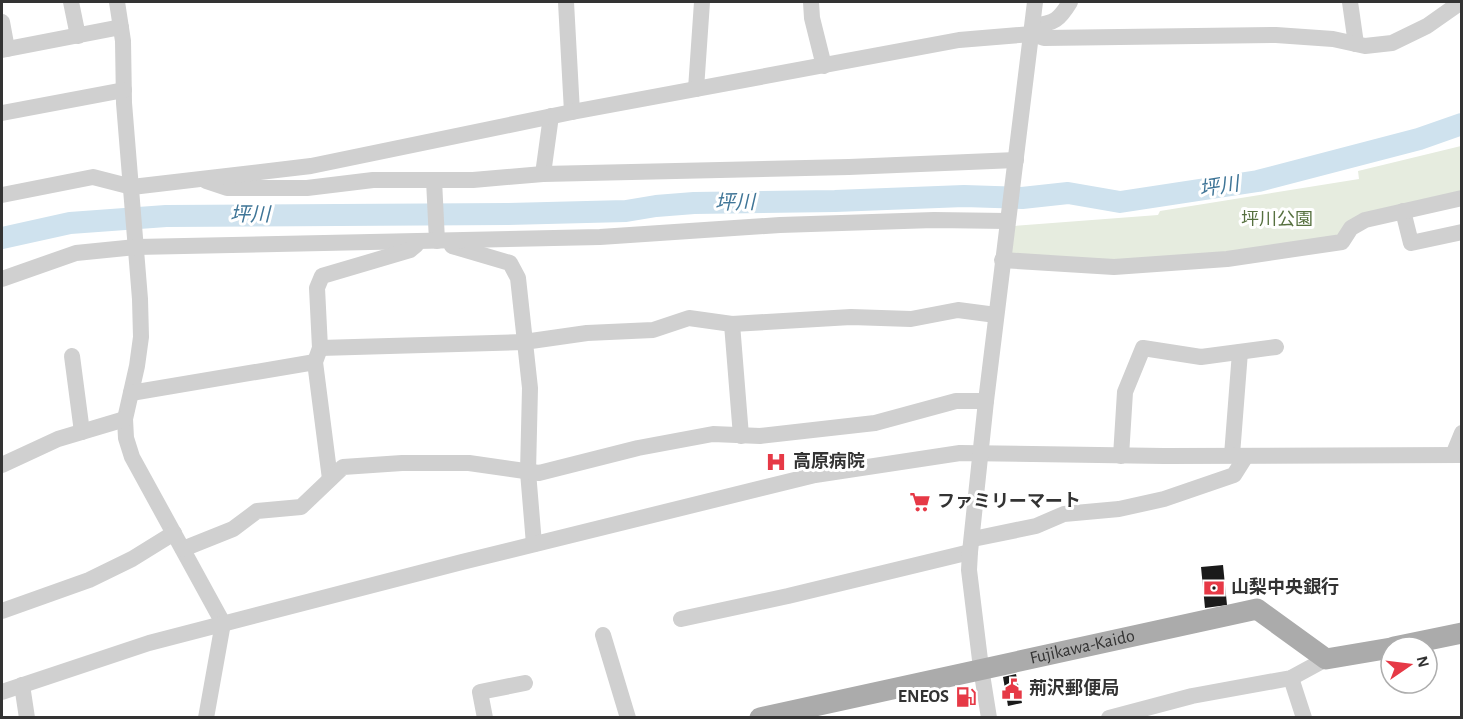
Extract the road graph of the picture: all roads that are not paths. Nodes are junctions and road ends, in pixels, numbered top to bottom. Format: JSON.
{"nodes":[{"id":1,"x":72,"y":2,"type":"edge"},
{"id":2,"x":117,"y":2,"type":"edge"},
{"id":3,"x":566,"y":2,"type":"edge"},
{"id":4,"x":702,"y":2,"type":"edge"},
{"id":5,"x":812,"y":2,"type":"edge"},
{"id":6,"x":1035,"y":2,"type":"edge"},
{"id":7,"x":1070,"y":2,"type":"edge"},
{"id":8,"x":1350,"y":2,"type":"edge"},
{"id":9,"x":1461,"y":2,"type":"edge"},
{"id":10,"x":2,"y":22,"type":"edge"},
{"id":11,"x":121,"y":27,"type":"junction"},
{"id":12,"x":1033,"y":30,"type":"junction"},
{"id":13,"x":78,"y":36,"type":"junction"},
{"id":14,"x":1356,"y":44,"type":"junction"},
{"id":15,"x":4,"y":50,"type":"edge"},
{"id":16,"x":824,"y":66,"type":"junction"},
{"id":17,"x":696,"y":89,"type":"junction"},
{"id":18,"x":124,"y":90,"type":"junction"},
{"id":19,"x":572,"y":112,"type":"junction"},
{"id":20,"x":2,"y":113,"type":"edge"},
{"id":21,"x":551,"y":116,"type":"junction"},
{"id":22,"x":1015,"y":163,"type":"junction"},
{"id":23,"x":543,"y":174,"type":"junction"},
{"id":24,"x":200,"y":178,"type":"junction"},
{"id":25,"x":435,"y":184,"type":"junction"},
{"id":26,"x":132,"y":187,"type":"junction"},
{"id":27,"x":2,"y":195,"type":"edge"},
{"id":28,"x":1461,"y":198,"type":"edge"},
{"id":29,"x":1403,"y":211,"type":"junction"},
{"id":30,"x":1007,"y":218,"type":"junction"},
{"id":31,"x":1461,"y":232,"type":"edge"},
{"id":32,"x":437,"y":237,"type":"junction"},
{"id":33,"x":418,"y":242,"type":"junction"},
{"id":34,"x":136,"y":243,"type":"junction"},
{"id":35,"x":1002,"y":260,"type":"junction"},
{"id":36,"x":2,"y":279,"type":"edge"},
{"id":37,"x":996,"y":315,"type":"junction"},
{"id":38,"x":732,"y":324,"type":"junction"},
{"id":39,"x":524,"y":342,"type":"junction"},
{"id":40,"x":1276,"y":347,"type":"dead end"},
{"id":41,"x":1240,"y":352,"type":"junction"},
{"id":42,"x":317,"y":355,"type":"junction"},
{"id":43,"x":72,"y":356,"type":"dead end"},
{"id":44,"x":131,"y":393,"type":"junction"},
{"id":45,"x":986,"y":401,"type":"junction"},
{"id":46,"x":125,"y":419,"type":"junction"},
{"id":47,"x":82,"y":432,"type":"junction"},
{"id":48,"x":1461,"y":433,"type":"edge"},
{"id":49,"x":741,"y":436,"type":"junction"},
{"id":50,"x":979,"y":455,"type":"junction"},
{"id":51,"x":1457,"y":455,"type":"edge"},
{"id":52,"x":1121,"y":456,"type":"junction"},
{"id":53,"x":1239,"y":456,"type":"junction"},
{"id":54,"x":2,"y":465,"type":"edge"},
{"id":55,"x":528,"y":472,"type":"junction"},
{"id":56,"x":330,"y":479,"type":"junction"},
{"id":57,"x":174,"y":532,"type":"junction"},
{"id":58,"x":534,"y":544,"type":"junction"},
{"id":59,"x":972,"y":546,"type":"junction"},
{"id":60,"x":183,"y":549,"type":"junction"},
{"id":61,"x":2,"y":611,"type":"edge"},
{"id":62,"x":681,"y":619,"type":"dead end"},
{"id":63,"x":223,"y":623,"type":"junction"},
{"id":64,"x":1461,"y":633,"type":"edge"},
{"id":65,"x":603,"y":635,"type":"dead end"},
{"id":66,"x":1439,"y":637,"type":"edge"},
{"id":67,"x":1379,"y":649,"type":"edge"},
{"id":68,"x":1326,"y":659,"type":"junction"},
{"id":69,"x":981,"y":668,"type":"junction"},
{"id":70,"x":1291,"y":678,"type":"junction"},
{"id":71,"x":525,"y":683,"type":"dead end"},
{"id":72,"x":22,"y":685,"type":"junction"},
{"id":73,"x":2,"y":692,"type":"edge"},
{"id":74,"x":27,"y":717,"type":"edge"},
{"id":75,"x":206,"y":717,"type":"edge"},
{"id":76,"x":485,"y":717,"type":"edge"},
{"id":77,"x":628,"y":717,"type":"edge"},
{"id":78,"x":760,"y":717,"type":"edge"},
{"id":79,"x":989,"y":717,"type":"edge"},
{"id":80,"x":1108,"y":717,"type":"edge"},
{"id":81,"x":1304,"y":717,"type":"edge"}],
"edges":[{"from":1,"to":13,"type":"street"},
{"from":2,"to":11,"type":"street"},
{"from":3,"to":19,"type":"street"},
{"from":4,"to":17,"type":"street"},
{"from":5,"to":16,"type":"street"},
{"from":6,"to":12,"type":"street"},
{"from":7,"to":12,"type":"street"},
{"from":8,"to":14,"type":"street"},
{"from":9,"to":14,"type":"street"},
{"from":10,"to":15,"type":"street"},
{"from":11,"to":13,"type":"street"},
{"from":11,"to":18,"type":"street"},
{"from":12,"to":14,"type":"street"},
{"from":12,"to":16,"type":"street"},
{"from":12,"to":22,"type":"street"},
{"from":13,"to":15,"type":"street"},
{"from":16,"to":17,"type":"street"},
{"from":17,"to":19,"type":"street"},
{"from":18,"to":20,"type":"street"},
{"from":18,"to":26,"type":"street"},
{"from":19,"to":21,"type":"street"},
{"from":21,"to":23,"type":"street"},
{"from":21,"to":24,"type":"street"},
{"from":22,"to":23,"type":"street"},
{"from":22,"to":30,"type":"street"},
{"from":23,"to":25,"type":"street"},
{"from":24,"to":25,"type":"street"},
{"from":24,"to":26,"type":"street"},
{"from":25,"to":32,"type":"street"},
{"from":26,"to":27,"type":"street"},
{"from":26,"to":34,"type":"street"},
{"from":28,"to":29,"type":"street"},
{"from":29,"to":31,"type":"street"},
{"from":29,"to":35,"type":"street"},
{"from":30,"to":32,"type":"street"},
{"from":30,"to":35,"type":"street"},
{"from":32,"to":33,"type":"street"},
{"from":32,"to":39,"type":"street"},
{"from":33,"to":34,"type":"street"},
{"from":33,"to":42,"type":"street"},
{"from":34,"to":36,"type":"street"},
{"from":34,"to":44,"type":"street"},
{"from":35,"to":37,"type":"street"},
{"from":37,"to":38,"type":"street"},
{"from":37,"to":45,"type":"street"},
{"from":38,"to":39,"type":"street"},
{"from":38,"to":49,"type":"street"},
{"from":39,"to":42,"type":"street"},
{"from":39,"to":55,"type":"street"},
{"from":40,"to":41,"type":"street"},
{"from":41,"to":52,"type":"street"},
{"from":41,"to":53,"type":"street"},
{"from":42,"to":44,"type":"street"},
{"from":42,"to":56,"type":"street"},
{"from":43,"to":47,"type":"street"},
{"from":44,"to":46,"type":"street"},
{"from":45,"to":49,"type":"street"},
{"from":45,"to":50,"type":"street"},
{"from":46,"to":47,"type":"street"},
{"from":46,"to":57,"type":"street"},
{"from":47,"to":54,"type":"street"},
{"from":48,"to":51,"type":"street"},
{"from":49,"to":55,"type":"street"},
{"from":50,"to":52,"type":"street"},
{"from":50,"to":58,"type":"street"},
{"from":50,"to":59,"type":"street"},
{"from":51,"to":53,"type":"street"},
{"from":52,"to":53,"type":"street"},
{"from":53,"to":59,"type":"street"},
{"from":55,"to":56,"type":"street"},
{"from":55,"to":58,"type":"street"},
{"from":56,"to":60,"type":"street"},
{"from":57,"to":60,"type":"street"},
{"from":57,"to":61,"type":"street"},
{"from":58,"to":63,"type":"street"},
{"from":59,"to":62,"type":"street"},
{"from":59,"to":69,"type":"street"},
{"from":60,"to":63,"type":"street"},
{"from":63,"to":72,"type":"street"},
{"from":63,"to":75,"type":"street"},
{"from":64,"to":66,"type":"main road"},
{"from":65,"to":77,"type":"street"},
{"from":67,"to":68,"type":"main road"},
{"from":68,"to":69,"type":"main road","name":"Fujikawa-Kaido"},
{"from":68,"to":70,"type":"street"},
{"from":69,"to":78,"type":"main road","name":"Fujikawa-Kaido"},
{"from":69,"to":79,"type":"street"},
{"from":70,"to":80,"type":"street"},
{"from":70,"to":81,"type":"street"},
{"from":71,"to":76,"type":"street"},
{"from":72,"to":73,"type":"street"},
{"from":72,"to":74,"type":"street"}]}
